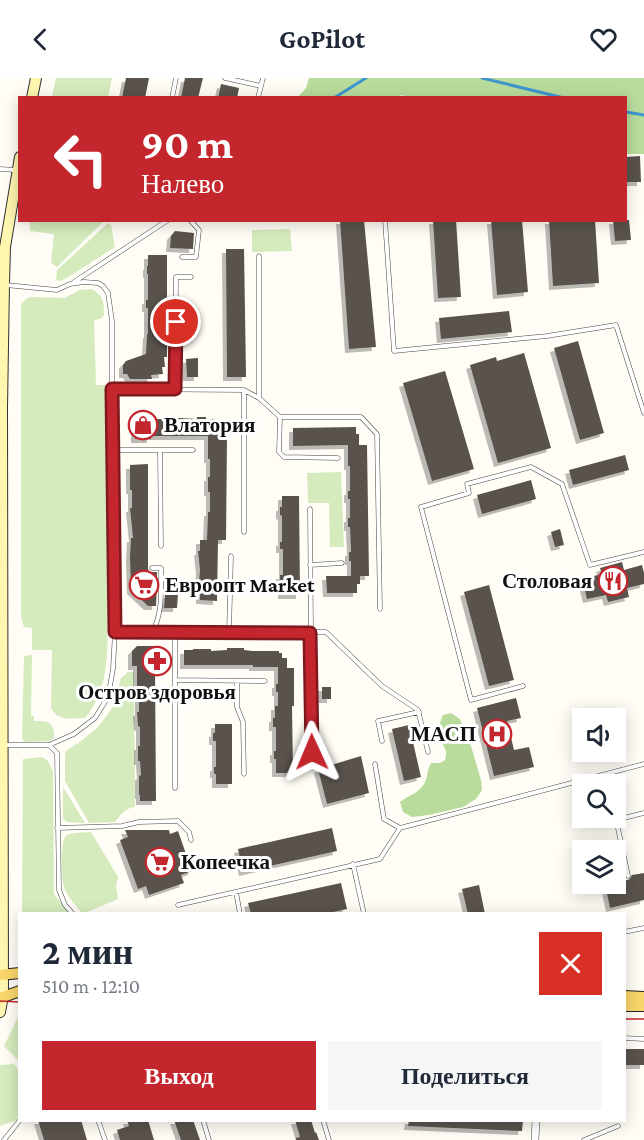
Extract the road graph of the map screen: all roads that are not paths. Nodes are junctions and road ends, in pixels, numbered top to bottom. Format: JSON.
{"nodes":[{"id":1,"x":36,"y":78,"type":"edge"},
{"id":2,"x":176,"y":78,"type":"edge"},
{"id":3,"x":225,"y":78,"type":"edge"},
{"id":4,"x":263,"y":78,"type":"edge"},
{"id":5,"x":261,"y":86,"type":"junction"},
{"id":6,"x":32,"y":96,"type":"edge"},
{"id":7,"x":172,"y":96,"type":"edge"},
{"id":8,"x":258,"y":96,"type":"edge"},
{"id":9,"x":18,"y":166,"type":"edge"},
{"id":10,"x":0,"y":169,"type":"edge"},
{"id":11,"x":17,"y":170,"type":"junction"},
{"id":12,"x":165,"y":222,"type":"edge"},
{"id":13,"x":192,"y":222,"type":"edge"},
{"id":14,"x":385,"y":222,"type":"edge"},
{"id":15,"x":259,"y":256,"type":"dead end"},
{"id":16,"x":182,"y":257,"type":"dead end"},
{"id":17,"x":191,"y":277,"type":"dead end"},
{"id":18,"x":4,"y":284,"type":"junction"},
{"id":19,"x":70,"y":284,"type":"junction"},
{"id":20,"x":2,"y":323,"type":"edge"},
{"id":21,"x":112,"y":389,"type":"junction"},
{"id":22,"x":175,"y":389,"type":"junction"},
{"id":23,"x":244,"y":390,"type":"junction"},
{"id":24,"x":259,"y":398,"type":"junction"},
{"id":25,"x":644,"y":413,"type":"edge"},
{"id":26,"x":280,"y":417,"type":"junction"},
{"id":27,"x":112,"y":450,"type":"junction"},
{"id":28,"x":160,"y":450,"type":"junction"},
{"id":29,"x":193,"y":450,"type":"dead end"},
{"id":30,"x":338,"y":458,"type":"dead end"},
{"id":31,"x":310,"y":509,"type":"dead end"},
{"id":32,"x":244,"y":532,"type":"dead end"},
{"id":33,"x":161,"y":546,"type":"dead end"},
{"id":34,"x":644,"y":552,"type":"edge"},
{"id":35,"x":231,"y":556,"type":"dead end"},
{"id":36,"x":342,"y":563,"type":"dead end"},
{"id":37,"x":310,"y":564,"type":"junction"},
{"id":38,"x":152,"y":568,"type":"dead end"},
{"id":39,"x":1,"y":587,"type":"edge"},
{"id":40,"x":380,"y":609,"type":"dead end"},
{"id":41,"x":115,"y":632,"type":"junction"},
{"id":42,"x":152,"y":633,"type":"junction"},
{"id":43,"x":176,"y":633,"type":"junction"},
{"id":44,"x":229,"y":633,"type":"junction"},
{"id":45,"x":310,"y":633,"type":"junction"},
{"id":46,"x":2,"y":652,"type":"edge"},
{"id":47,"x":175,"y":680,"type":"junction"},
{"id":48,"x":237,"y":681,"type":"junction"},
{"id":49,"x":265,"y":681,"type":"dead end"},
{"id":50,"x":524,"y":686,"type":"dead end"},
{"id":51,"x":418,"y":712,"type":"junction"},
{"id":52,"x":1,"y":719,"type":"edge"},
{"id":53,"x":382,"y":741,"type":"dead end"},
{"id":54,"x":49,"y":745,"type":"junction"},
{"id":55,"x":3,"y":746,"type":"junction"},
{"id":56,"x":312,"y":752,"type":"dead end"},
{"id":57,"x":428,"y":752,"type":"dead end"},
{"id":58,"x":375,"y":764,"type":"dead end"},
{"id":59,"x":644,"y":764,"type":"edge"},
{"id":60,"x":244,"y":774,"type":"dead end"},
{"id":61,"x":606,"y":774,"type":"edge"},
{"id":62,"x":572,"y":783,"type":"edge"},
{"id":63,"x":2,"y":785,"type":"edge"},
{"id":64,"x":175,"y":788,"type":"dead end"},
{"id":65,"x":644,"y":813,"type":"edge"},
{"id":66,"x":626,"y":818,"type":"edge"},
{"id":67,"x":57,"y":828,"type":"junction"},
{"id":68,"x":400,"y":828,"type":"junction"},
{"id":69,"x":618,"y":828,"type":"edge"},
{"id":70,"x":191,"y":840,"type":"dead end"},
{"id":71,"x":353,"y":864,"type":"junction"},
{"id":72,"x":2,"y":872,"type":"edge"},
{"id":73,"x":628,"y":876,"type":"dead end"},
{"id":74,"x":236,"y":892,"type":"junction"},
{"id":75,"x":178,"y":905,"type":"dead end"},
{"id":76,"x":2,"y":906,"type":"edge"},
{"id":77,"x":71,"y":912,"type":"edge"},
{"id":78,"x":240,"y":912,"type":"edge"},
{"id":79,"x":364,"y":912,"type":"edge"},
{"id":80,"x":644,"y":928,"type":"edge"},
{"id":81,"x":626,"y":932,"type":"edge"},
{"id":82,"x":18,"y":973,"type":"edge"},
{"id":83,"x":2,"y":975,"type":"edge"},
{"id":84,"x":18,"y":992,"type":"edge"},
{"id":85,"x":626,"y":996,"type":"edge"},
{"id":86,"x":2,"y":997,"type":"edge"},
{"id":87,"x":644,"y":997,"type":"edge"},
{"id":88,"x":626,"y":1005,"type":"edge"},
{"id":89,"x":644,"y":1006,"type":"edge"},
{"id":90,"x":0,"y":1012,"type":"edge"},
{"id":91,"x":626,"y":1038,"type":"edge"},
{"id":92,"x":644,"y":1039,"type":"edge"},
{"id":93,"x":18,"y":1122,"type":"edge"},
{"id":94,"x":99,"y":1122,"type":"edge"},
{"id":95,"x":204,"y":1122,"type":"edge"},
{"id":96,"x":324,"y":1122,"type":"edge"},
{"id":97,"x":536,"y":1122,"type":"edge"},
{"id":98,"x":618,"y":1126,"type":"dead end"},
{"id":99,"x":4,"y":1140,"type":"edge"},
{"id":100,"x":105,"y":1140,"type":"edge"},
{"id":101,"x":209,"y":1140,"type":"edge"},
{"id":102,"x":329,"y":1140,"type":"edge"},
{"id":103,"x":535,"y":1140,"type":"edge"},
{"id":104,"x":584,"y":1140,"type":"edge"}],
"edges":[{"from":1,"to":6,"type":"main road"},
{"from":2,"to":7,"type":"lane"},
{"from":3,"to":5,"type":"lane"},
{"from":4,"to":5,"type":"lane"},
{"from":5,"to":8,"type":"lane"},
{"from":9,"to":11,"type":"main road"},
{"from":10,"to":11,"type":"lane"},
{"from":11,"to":18,"type":"main road"},
{"from":12,"to":19,"type":"lane"},
{"from":13,"to":16,"type":"lane"},
{"from":14,"to":25,"type":"lane"},
{"from":15,"to":24,"type":"lane"},
{"from":17,"to":22,"type":"lane"},
{"from":18,"to":19,"type":"lane"},
{"from":18,"to":20,"type":"main road"},
{"from":19,"to":21,"type":"lane"},
{"from":20,"to":39,"type":"main road"},
{"from":21,"to":22,"type":"lane"},
{"from":21,"to":27,"type":"lane"},
{"from":22,"to":23,"type":"lane"},
{"from":23,"to":24,"type":"lane"},
{"from":23,"to":32,"type":"lane"},
{"from":24,"to":26,"type":"lane"},
{"from":26,"to":30,"type":"lane"},
{"from":26,"to":40,"type":"lane"},
{"from":27,"to":28,"type":"lane"},
{"from":27,"to":41,"type":"lane"},
{"from":28,"to":29,"type":"lane"},
{"from":28,"to":33,"type":"lane"},
{"from":31,"to":37,"type":"lane"},
{"from":34,"to":50,"type":"lane"},
{"from":35,"to":44,"type":"lane"},
{"from":36,"to":37,"type":"lane"},
{"from":37,"to":45,"type":"lane"},
{"from":38,"to":42,"type":"lane"},
{"from":39,"to":46,"type":"main road"},
{"from":41,"to":42,"type":"lane"},
{"from":41,"to":54,"type":"lane"},
{"from":42,"to":43,"type":"lane"},
{"from":43,"to":44,"type":"lane"},
{"from":43,"to":47,"type":"lane"},
{"from":44,"to":45,"type":"lane"},
{"from":45,"to":51,"type":"lane"},
{"from":45,"to":56,"type":"lane"},
{"from":46,"to":52,"type":"main road"},
{"from":47,"to":48,"type":"lane"},
{"from":47,"to":64,"type":"lane"},
{"from":48,"to":49,"type":"lane"},
{"from":48,"to":60,"type":"lane"},
{"from":51,"to":53,"type":"lane"},
{"from":51,"to":57,"type":"lane"},
{"from":52,"to":55,"type":"main road"},
{"from":54,"to":55,"type":"lane"},
{"from":54,"to":67,"type":"lane"},
{"from":55,"to":63,"type":"main road"},
{"from":58,"to":68,"type":"lane"},
{"from":59,"to":61,"type":"lane"},
{"from":62,"to":68,"type":"lane"},
{"from":63,"to":72,"type":"main road"},
{"from":65,"to":66,"type":"lane"},
{"from":67,"to":70,"type":"lane"},
{"from":67,"to":77,"type":"lane"},
{"from":68,"to":71,"type":"lane"},
{"from":69,"to":73,"type":"lane"},
{"from":71,"to":74,"type":"lane"},
{"from":71,"to":79,"type":"lane"},
{"from":72,"to":76,"type":"main road"},
{"from":74,"to":75,"type":"lane"},
{"from":74,"to":78,"type":"lane"},
{"from":76,"to":83,"type":"main road"},
{"from":80,"to":81,"type":"lane"},
{"from":82,"to":83,"type":"main road"},
{"from":83,"to":86,"type":"main road"},
{"from":84,"to":86,"type":"main road"},
{"from":85,"to":87,"type":"main road"},
{"from":86,"to":90,"type":"main road"},
{"from":88,"to":89,"type":"main road"},
{"from":91,"to":92,"type":"lane"},
{"from":93,"to":99,"type":"lane"},
{"from":94,"to":100,"type":"lane"},
{"from":95,"to":101,"type":"lane"},
{"from":96,"to":102,"type":"lane"},
{"from":97,"to":103,"type":"street"},
{"from":98,"to":104,"type":"lane"}]}
